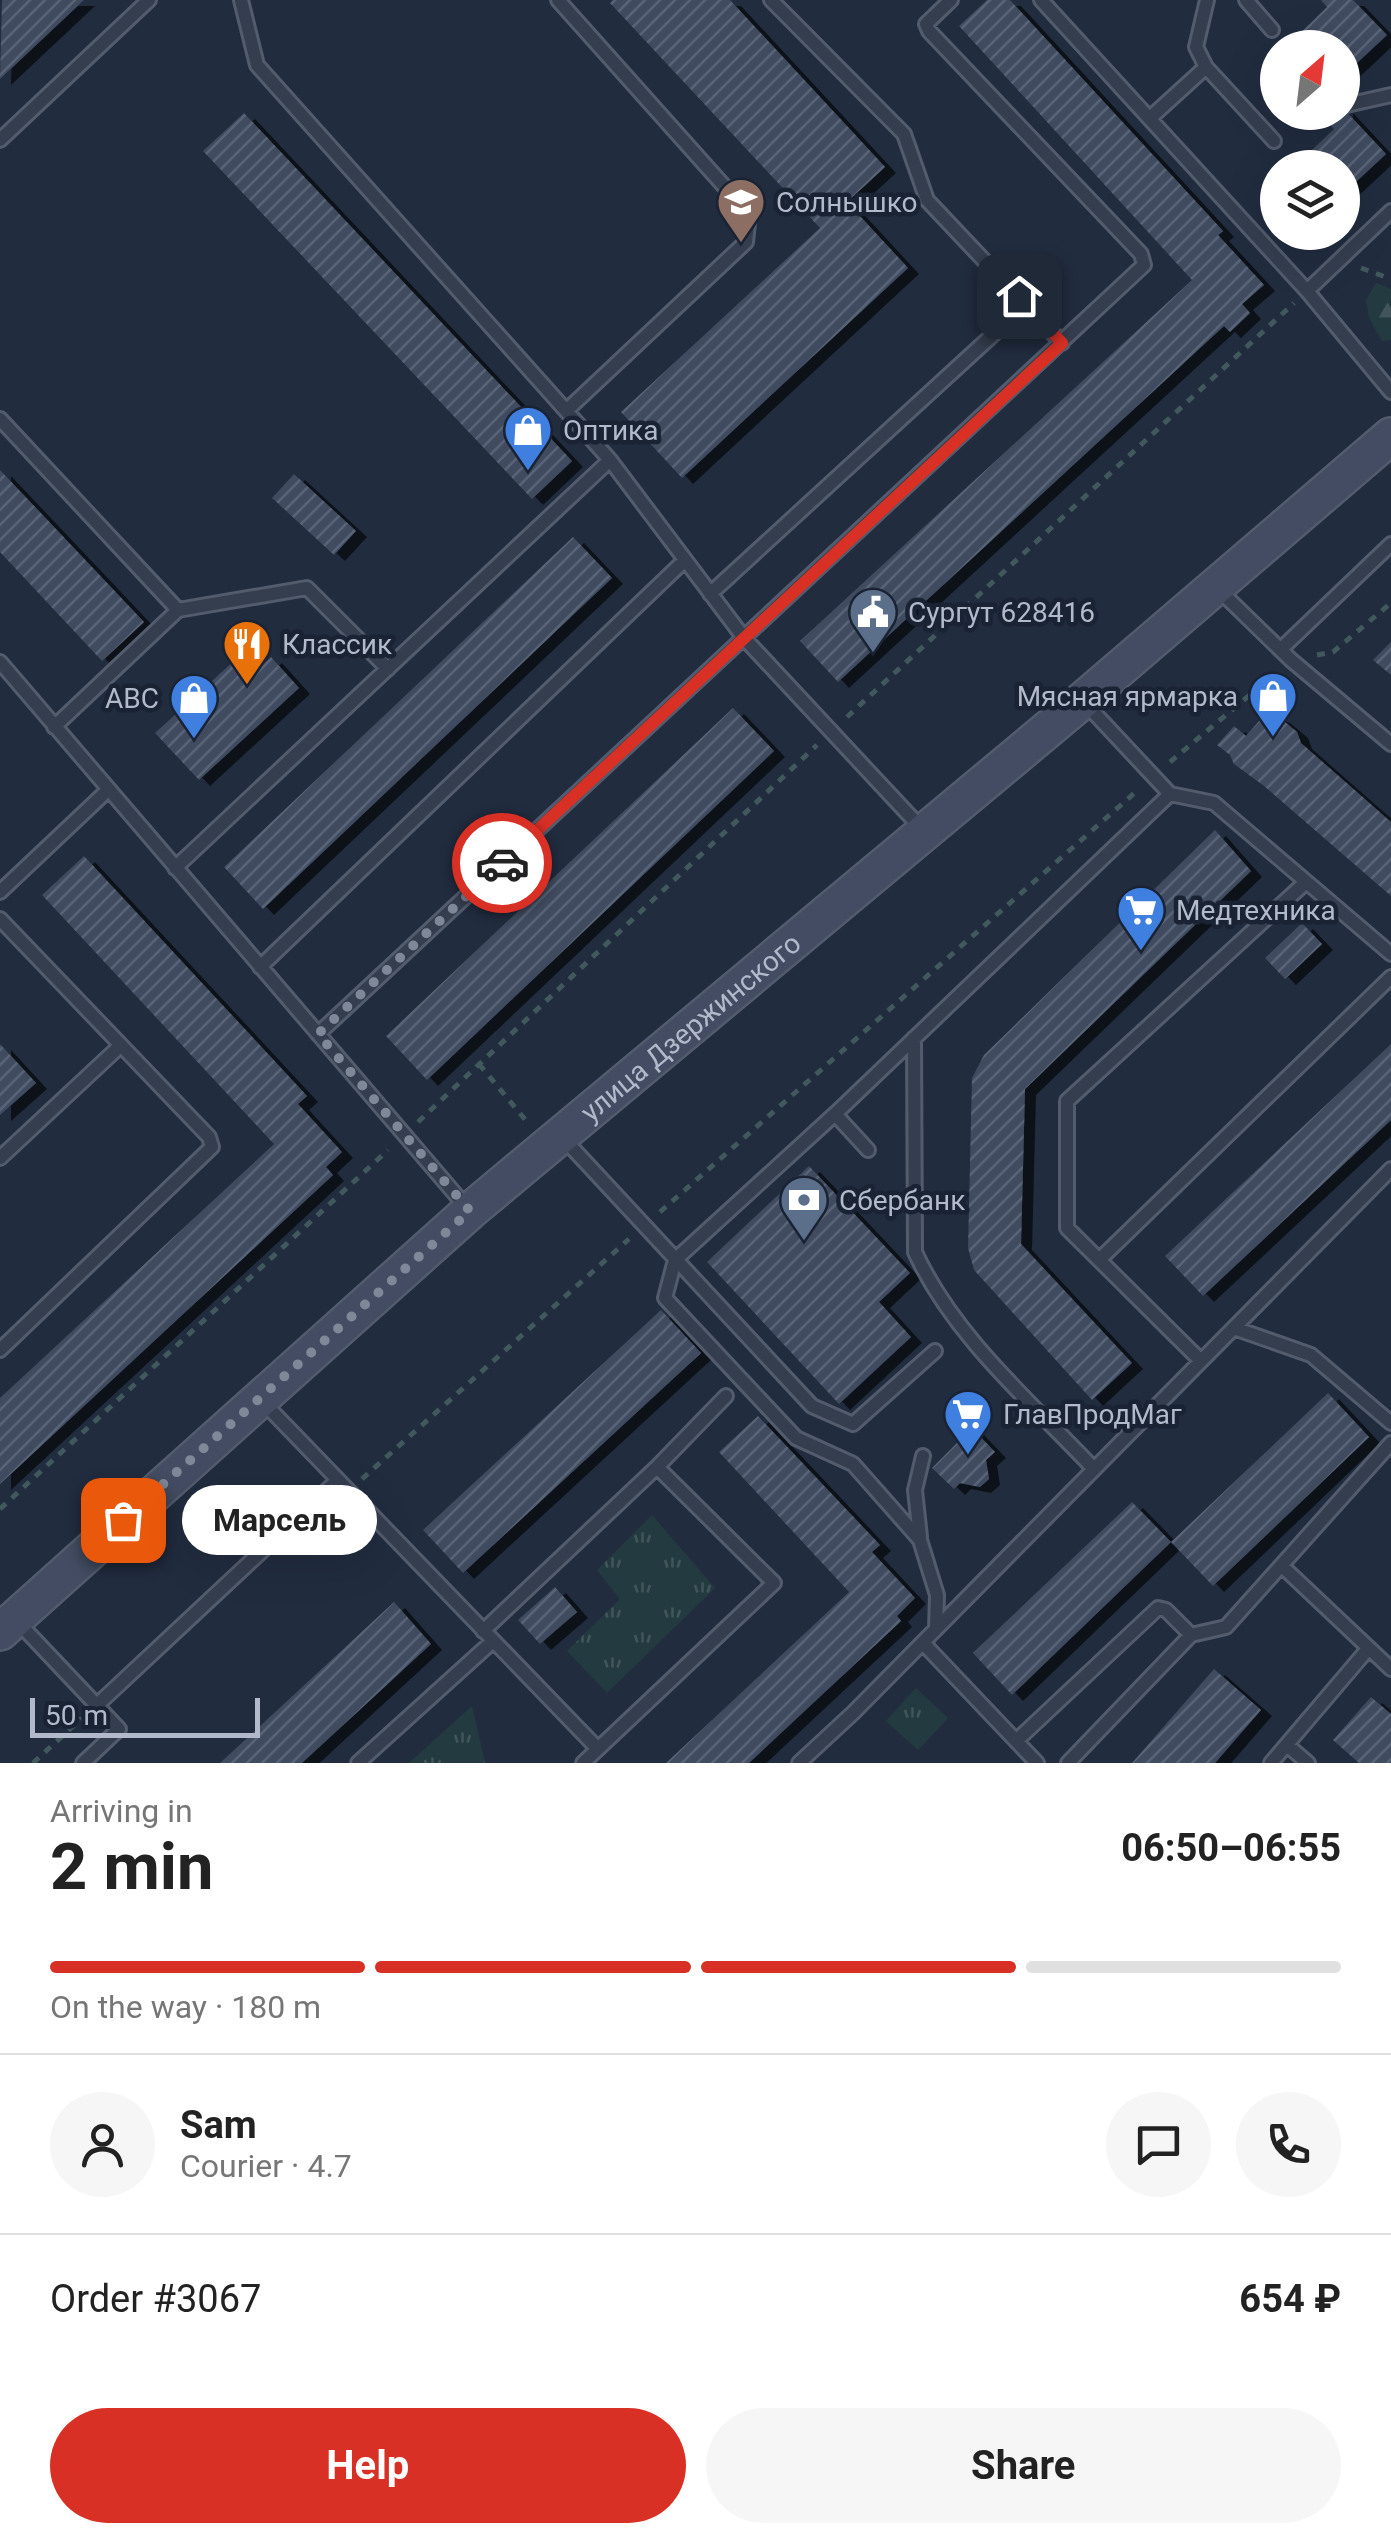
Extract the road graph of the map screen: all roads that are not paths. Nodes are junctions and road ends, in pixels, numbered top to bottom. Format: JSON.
{"nodes":[{"id":1,"x":149,"y":0,"type":"edge"},
{"id":2,"x":242,"y":0,"type":"edge"},
{"id":3,"x":771,"y":0,"type":"edge"},
{"id":4,"x":951,"y":0,"type":"edge"},
{"id":5,"x":1042,"y":0,"type":"edge"},
{"id":6,"x":1207,"y":0,"type":"edge"},
{"id":7,"x":1246,"y":0,"type":"edge"},
{"id":8,"x":561,"y":1,"type":"edge"},
{"id":9,"x":1272,"y":30,"type":"dead end"},
{"id":10,"x":1206,"y":66,"type":"junction"},
{"id":11,"x":1391,"y":95,"type":"edge"},
{"id":12,"x":1360,"y":102,"type":"edge"},
{"id":13,"x":1150,"y":118,"type":"junction"},
{"id":14,"x":0,"y":140,"type":"edge"},
{"id":15,"x":1274,"y":141,"type":"dead end"},
{"id":16,"x":1391,"y":211,"type":"edge"},
{"id":17,"x":1307,"y":291,"type":"junction"},
{"id":18,"x":997,"y":331,"type":"dead end"},
{"id":19,"x":1062,"y":343,"type":"junction"},
{"id":20,"x":1391,"y":392,"type":"edge"},
{"id":21,"x":566,"y":411,"type":"junction"},
{"id":22,"x":0,"y":419,"type":"edge"},
{"id":23,"x":1391,"y":436,"type":"edge"},
{"id":24,"x":610,"y":460,"type":"junction"},
{"id":25,"x":1391,"y":544,"type":"edge"},
{"id":26,"x":684,"y":561,"type":"junction"},
{"id":27,"x":1214,"y":585,"type":"junction"},
{"id":28,"x":710,"y":594,"type":"junction"},
{"id":29,"x":178,"y":610,"type":"junction"},
{"id":30,"x":744,"y":638,"type":"junction"},
{"id":31,"x":1280,"y":649,"type":"junction"},
{"id":32,"x":0,"y":662,"type":"edge"},
{"id":33,"x":388,"y":669,"type":"junction"},
{"id":34,"x":13,"y":676,"type":"junction"},
{"id":35,"x":0,"y":688,"type":"edge"},
{"id":36,"x":1083,"y":700,"type":"junction"},
{"id":37,"x":54,"y":727,"type":"junction"},
{"id":38,"x":1391,"y":744,"type":"edge"},
{"id":39,"x":108,"y":790,"type":"junction"},
{"id":40,"x":1170,"y":794,"type":"junction"},
{"id":41,"x":924,"y":831,"type":"junction"},
{"id":42,"x":175,"y":868,"type":"junction"},
{"id":43,"x":1306,"y":882,"type":"junction"},
{"id":44,"x":0,"y":892,"type":"edge"},
{"id":45,"x":0,"y":919,"type":"edge"},
{"id":46,"x":1391,"y":954,"type":"edge"},
{"id":47,"x":260,"y":967,"type":"junction"},
{"id":48,"x":1391,"y":978,"type":"edge"},
{"id":49,"x":318,"y":1034,"type":"junction"},
{"id":50,"x":914,"y":1038,"type":"junction"},
{"id":51,"x":119,"y":1047,"type":"junction"},
{"id":52,"x":835,"y":1114,"type":"junction"},
{"id":53,"x":562,"y":1136,"type":"junction"},
{"id":54,"x":868,"y":1150,"type":"dead end"},
{"id":55,"x":0,"y":1158,"type":"edge"},
{"id":56,"x":1391,"y":1168,"type":"edge"},
{"id":57,"x":470,"y":1211,"type":"junction"},
{"id":58,"x":675,"y":1260,"type":"junction"},
{"id":59,"x":1099,"y":1260,"type":"junction"},
{"id":60,"x":1234,"y":1328,"type":"junction"},
{"id":61,"x":0,"y":1350,"type":"edge"},
{"id":62,"x":935,"y":1351,"type":"dead end"},
{"id":63,"x":1200,"y":1362,"type":"junction"},
{"id":64,"x":726,"y":1396,"type":"dead end"},
{"id":65,"x":258,"y":1398,"type":"junction"},
{"id":66,"x":1391,"y":1423,"type":"edge"},
{"id":67,"x":1391,"y":1443,"type":"edge"},
{"id":68,"x":923,"y":1456,"type":"dead end"},
{"id":69,"x":656,"y":1467,"type":"junction"},
{"id":70,"x":1094,"y":1469,"type":"junction"},
{"id":71,"x":343,"y":1486,"type":"junction"},
{"id":72,"x":920,"y":1540,"type":"junction"},
{"id":73,"x":1283,"y":1567,"type":"junction"},
{"id":74,"x":7,"y":1625,"type":"edge"},
{"id":75,"x":936,"y":1630,"type":"junction"},
{"id":76,"x":1191,"y":1635,"type":"junction"},
{"id":77,"x":488,"y":1636,"type":"junction"},
{"id":78,"x":923,"y":1643,"type":"junction"},
{"id":79,"x":1368,"y":1649,"type":"junction"},
{"id":80,"x":1391,"y":1669,"type":"edge"},
{"id":81,"x":96,"y":1706,"type":"junction"},
{"id":82,"x":1016,"y":1741,"type":"junction"},
{"id":83,"x":1287,"y":1744,"type":"junction"},
{"id":84,"x":598,"y":1749,"type":"junction"},
{"id":85,"x":83,"y":1763,"type":"edge"},
{"id":86,"x":358,"y":1763,"type":"edge"},
{"id":87,"x":583,"y":1763,"type":"edge"},
{"id":88,"x":799,"y":1763,"type":"edge"},
{"id":89,"x":1037,"y":1763,"type":"edge"},
{"id":90,"x":1068,"y":1763,"type":"edge"},
{"id":91,"x":1271,"y":1763,"type":"edge"},
{"id":92,"x":1308,"y":1763,"type":"edge"}],
"edges":[{"from":1,"to":14,"type":"lane"},
{"from":2,"to":21,"type":"lane"},
{"from":3,"to":19,"type":"lane"},
{"from":4,"to":19,"type":"lane"},
{"from":5,"to":13,"type":"lane"},
{"from":6,"to":10,"type":"lane"},
{"from":7,"to":9,"type":"lane"},
{"from":8,"to":21,"type":"lane"},
{"from":10,"to":13,"type":"lane"},
{"from":10,"to":15,"type":"lane"},
{"from":11,"to":12,"type":"lane"},
{"from":13,"to":17,"type":"lane"},
{"from":16,"to":17,"type":"lane"},
{"from":17,"to":20,"type":"lane"},
{"from":18,"to":28,"type":"lane"},
{"from":19,"to":30,"type":"lane"},
{"from":21,"to":24,"type":"lane"},
{"from":22,"to":29,"type":"lane"},
{"from":23,"to":27,"type":"main road","name":"улица Дзержинского"},
{"from":24,"to":26,"type":"lane"},
{"from":24,"to":33,"type":"lane"},
{"from":25,"to":31,"type":"lane"},
{"from":26,"to":28,"type":"lane"},
{"from":26,"to":47,"type":"lane"},
{"from":27,"to":31,"type":"lane"},
{"from":27,"to":36,"type":"main road","name":"улица Дзержинского"},
{"from":28,"to":30,"type":"lane"},
{"from":29,"to":33,"type":"lane"},
{"from":29,"to":37,"type":"lane"},
{"from":30,"to":41,"type":"lane"},
{"from":30,"to":49,"type":"lane"},
{"from":31,"to":38,"type":"lane"},
{"from":32,"to":34,"type":"lane"},
{"from":33,"to":42,"type":"lane"},
{"from":34,"to":35,"type":"lane"},
{"from":34,"to":37,"type":"lane"},
{"from":36,"to":40,"type":"lane"},
{"from":36,"to":41,"type":"main road","name":"улица Дзержинского"},
{"from":37,"to":39,"type":"lane"},
{"from":39,"to":42,"type":"lane"},
{"from":39,"to":44,"type":"lane"},
{"from":40,"to":43,"type":"lane"},
{"from":40,"to":50,"type":"lane"},
{"from":41,"to":53,"type":"main road","name":"улица Дзержинского"},
{"from":42,"to":47,"type":"lane"},
{"from":43,"to":46,"type":"lane"},
{"from":43,"to":59,"type":"lane"},
{"from":45,"to":51,"type":"lane"},
{"from":47,"to":49,"type":"lane"},
{"from":48,"to":59,"type":"lane"},
{"from":49,"to":57,"type":"lane"},
{"from":50,"to":52,"type":"lane"},
{"from":50,"to":70,"type":"lane"},
{"from":51,"to":55,"type":"lane"},
{"from":51,"to":61,"type":"lane"},
{"from":52,"to":54,"type":"lane"},
{"from":52,"to":58,"type":"lane"},
{"from":53,"to":57,"type":"main road","name":"улица Дзержинского"},
{"from":53,"to":58,"type":"lane"},
{"from":56,"to":60,"type":"lane"},
{"from":57,"to":65,"type":"main road","name":"улица Дзержинского"},
{"from":58,"to":62,"type":"lane"},
{"from":58,"to":72,"type":"lane"},
{"from":59,"to":63,"type":"lane"},
{"from":60,"to":63,"type":"lane"},
{"from":60,"to":66,"type":"lane"},
{"from":63,"to":70,"type":"lane"},
{"from":64,"to":69,"type":"lane"},
{"from":65,"to":71,"type":"lane"},
{"from":65,"to":74,"type":"main road","name":"улица Дзержинского"},
{"from":67,"to":73,"type":"lane"},
{"from":68,"to":72,"type":"lane"},
{"from":69,"to":77,"type":"lane"},
{"from":69,"to":84,"type":"lane"},
{"from":70,"to":75,"type":"lane"},
{"from":71,"to":77,"type":"lane"},
{"from":71,"to":81,"type":"lane"},
{"from":72,"to":75,"type":"lane"},
{"from":73,"to":76,"type":"lane"},
{"from":73,"to":79,"type":"lane"},
{"from":74,"to":81,"type":"lane"},
{"from":75,"to":78,"type":"lane"},
{"from":76,"to":82,"type":"lane"},
{"from":76,"to":90,"type":"lane"},
{"from":77,"to":84,"type":"lane"},
{"from":77,"to":86,"type":"lane"},
{"from":78,"to":82,"type":"lane"},
{"from":78,"to":88,"type":"lane"},
{"from":79,"to":80,"type":"lane"},
{"from":79,"to":83,"type":"lane"},
{"from":81,"to":85,"type":"lane"},
{"from":82,"to":89,"type":"lane"},
{"from":83,"to":91,"type":"lane"},
{"from":83,"to":92,"type":"lane"},
{"from":84,"to":87,"type":"lane"}]}
